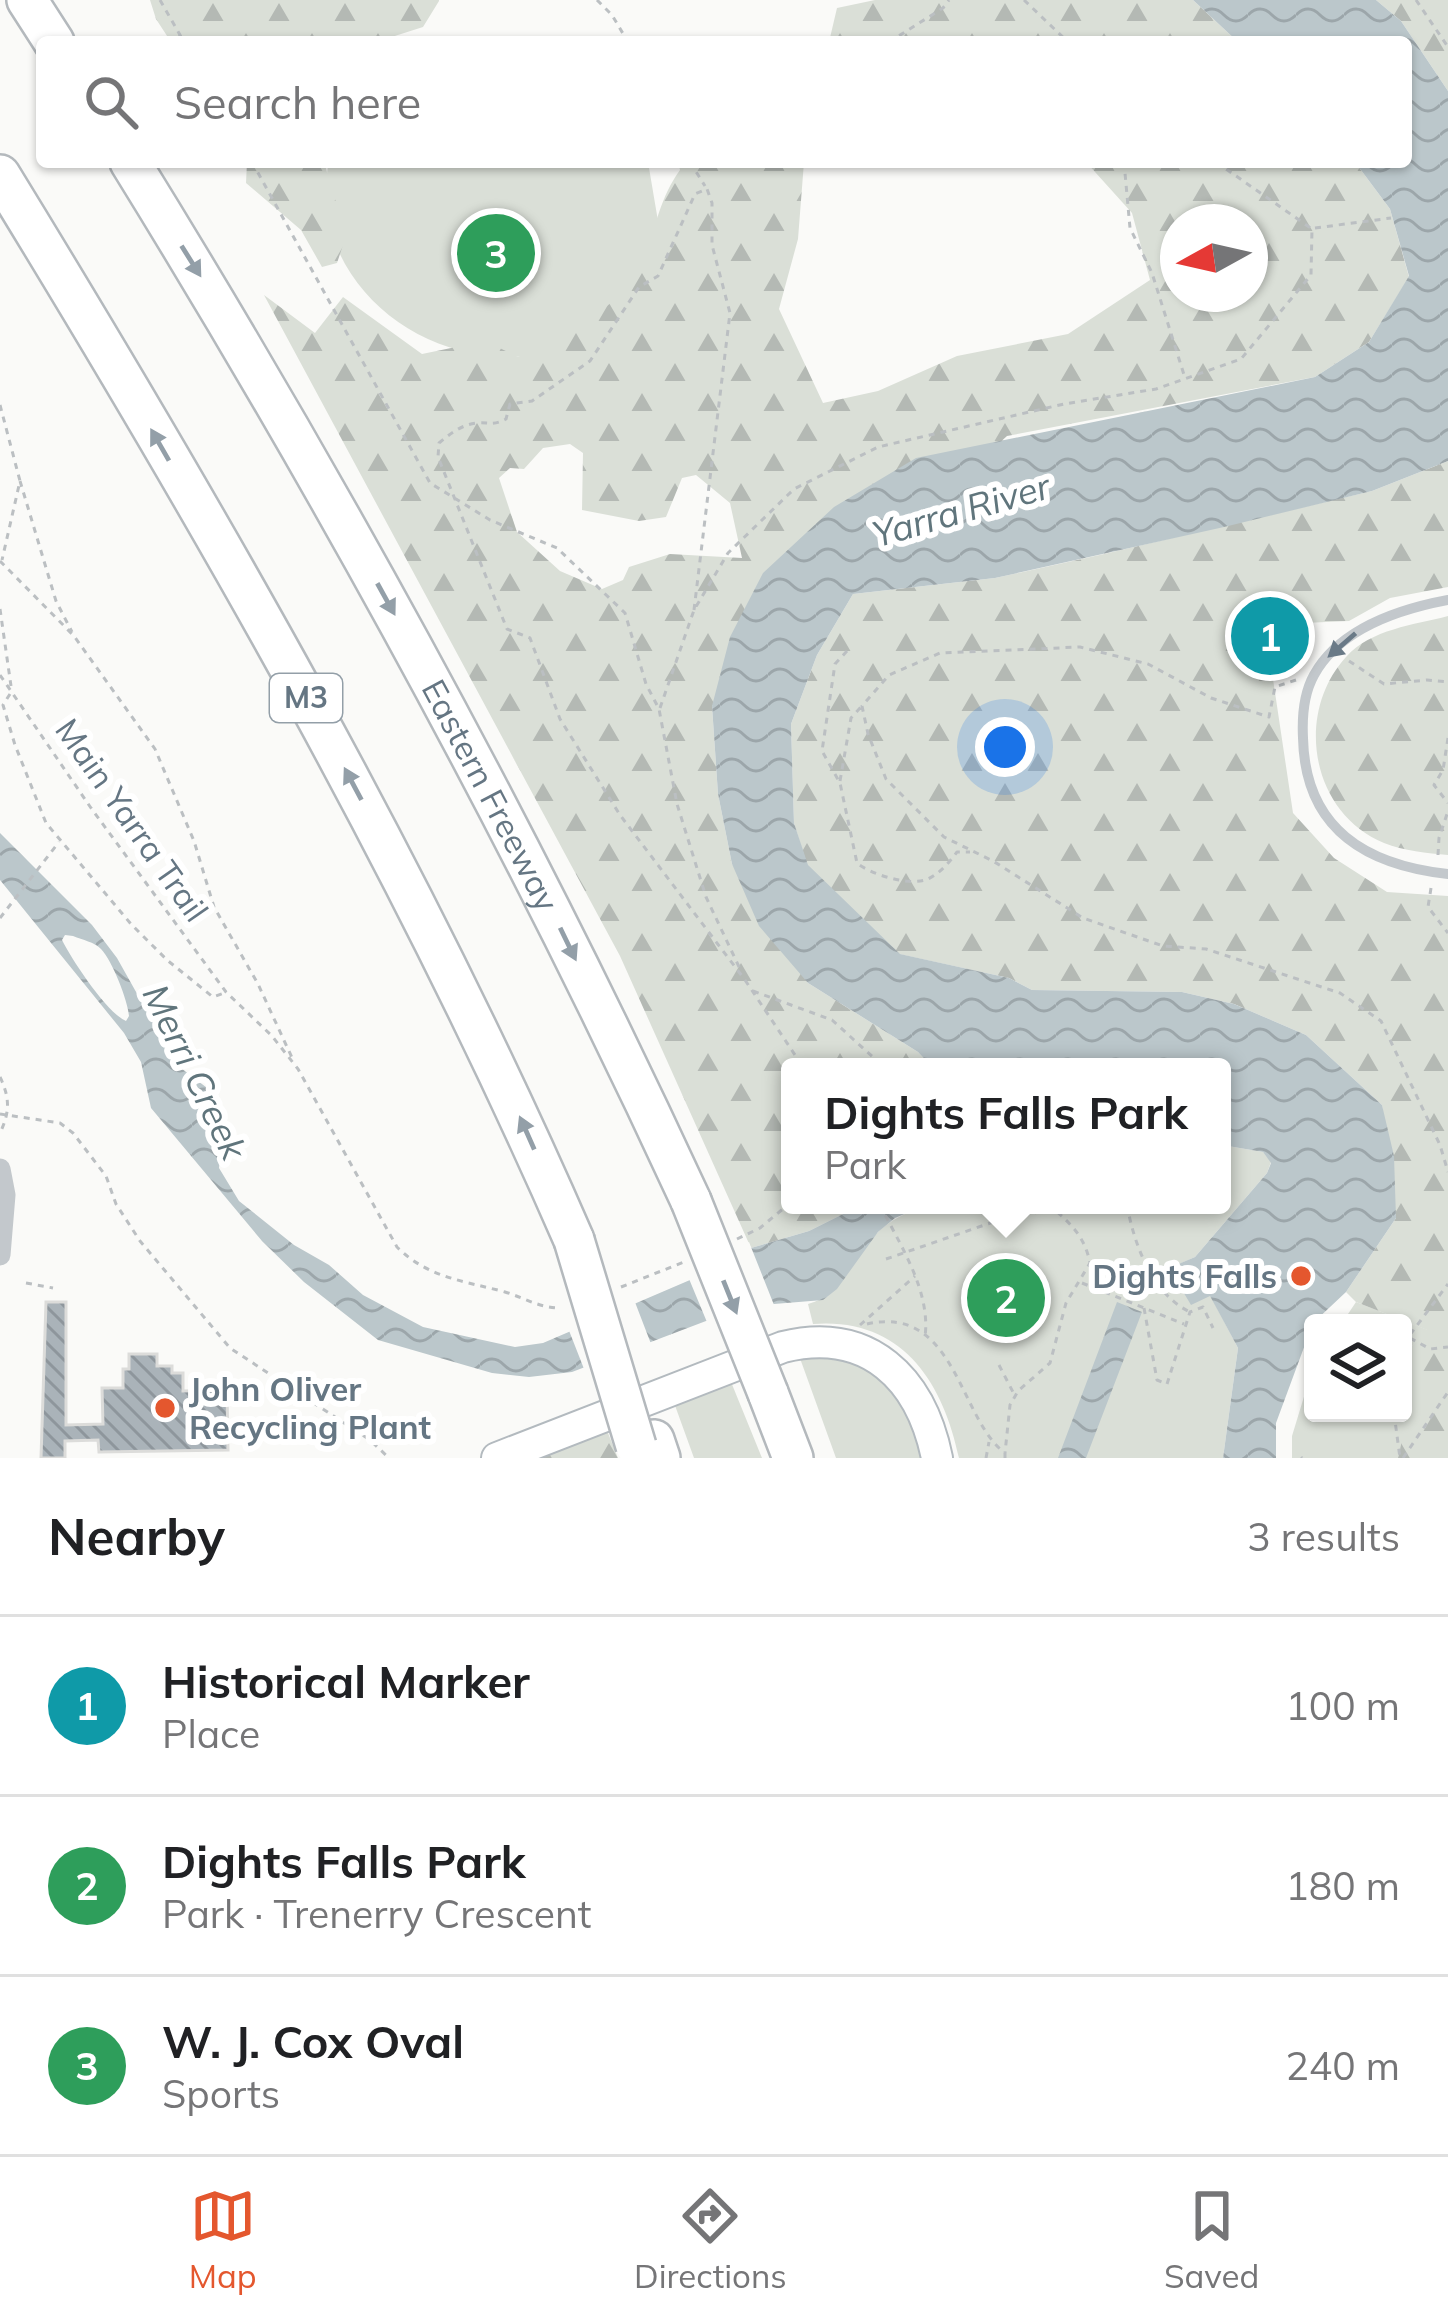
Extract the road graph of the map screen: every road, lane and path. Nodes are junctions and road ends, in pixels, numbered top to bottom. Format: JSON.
{"nodes":[{"id":1,"x":27,"y":0,"type":"edge"},
{"id":2,"x":160,"y":0,"type":"edge"},
{"id":3,"x":597,"y":0,"type":"edge"},
{"id":4,"x":950,"y":0,"type":"edge"},
{"id":5,"x":1024,"y":0,"type":"edge"},
{"id":6,"x":1416,"y":0,"type":"edge"},
{"id":7,"x":49,"y":36,"type":"edge"},
{"id":8,"x":181,"y":36,"type":"edge"},
{"id":9,"x":624,"y":36,"type":"edge"},
{"id":10,"x":899,"y":36,"type":"edge"},
{"id":11,"x":1062,"y":36,"type":"edge"},
{"id":12,"x":1448,"y":46,"type":"edge"},
{"id":13,"x":134,"y":168,"type":"edge"},
{"id":14,"x":255,"y":168,"type":"edge"},
{"id":15,"x":694,"y":168,"type":"edge"},
{"id":16,"x":1125,"y":168,"type":"edge"},
{"id":17,"x":1225,"y":168,"type":"edge"},
{"id":18,"x":0,"y":176,"type":"edge"},
{"id":19,"x":707,"y":189,"type":"junction"},
{"id":20,"x":1390,"y":218,"type":"dead end"},
{"id":21,"x":1312,"y":229,"type":"junction"},
{"id":22,"x":1186,"y":380,"type":"junction"},
{"id":23,"x":0,"y":405,"type":"edge"},
{"id":24,"x":20,"y":481,"type":"junction"},
{"id":25,"x":457,"y":499,"type":"junction"},
{"id":26,"x":1,"y":562,"type":"edge"},
{"id":27,"x":1448,"y":600,"type":"edge"},
{"id":28,"x":0,"y":609,"type":"edge"},
{"id":29,"x":694,"y":610,"type":"junction"},
{"id":30,"x":74,"y":636,"type":"junction"},
{"id":31,"x":847,"y":651,"type":"dead end"},
{"id":32,"x":1315,"y":674,"type":"junction"},
{"id":33,"x":0,"y":675,"type":"edge"},
{"id":34,"x":1448,"y":682,"type":"edge"},
{"id":35,"x":12,"y":691,"type":"junction"},
{"id":36,"x":862,"y":706,"type":"junction"},
{"id":37,"x":659,"y":709,"type":"junction"},
{"id":38,"x":1448,"y":738,"type":"edge"},
{"id":39,"x":840,"y":783,"type":"junction"},
{"id":40,"x":1448,"y":807,"type":"edge"},
{"id":41,"x":60,"y":840,"type":"junction"},
{"id":42,"x":978,"y":853,"type":"junction"},
{"id":43,"x":1433,"y":872,"type":"junction"},
{"id":44,"x":1448,"y":874,"type":"edge"},
{"id":45,"x":0,"y":918,"type":"edge"},
{"id":46,"x":1448,"y":933,"type":"edge"},
{"id":47,"x":745,"y":980,"type":"junction"},
{"id":48,"x":752,"y":991,"type":"junction"},
{"id":49,"x":226,"y":992,"type":"junction"},
{"id":50,"x":797,"y":1058,"type":"edge"},
{"id":51,"x":874,"y":1058,"type":"edge"},
{"id":52,"x":298,"y":1069,"type":"junction"},
{"id":53,"x":0,"y":1077,"type":"edge"},
{"id":54,"x":0,"y":1114,"type":"edge"},
{"id":55,"x":8,"y":1115,"type":"junction"},
{"id":56,"x":0,"y":1133,"type":"edge"},
{"id":57,"x":0,"y":1169,"type":"edge"},
{"id":58,"x":1448,"y":1172,"type":"edge"},
{"id":59,"x":781,"y":1210,"type":"edge"},
{"id":60,"x":884,"y":1214,"type":"edge"},
{"id":61,"x":1025,"y":1214,"type":"edge"},
{"id":62,"x":1063,"y":1214,"type":"edge"},
{"id":63,"x":1129,"y":1214,"type":"edge"},
{"id":64,"x":728,"y":1243,"type":"dead end"},
{"id":65,"x":904,"y":1253,"type":"junction"},
{"id":66,"x":0,"y":1255,"type":"edge"},
{"id":67,"x":886,"y":1259,"type":"dead end"},
{"id":68,"x":688,"y":1260,"type":"dead end"},
{"id":69,"x":915,"y":1276,"type":"junction"},
{"id":70,"x":1081,"y":1282,"type":"junction"},
{"id":71,"x":26,"y":1283,"type":"dead end"},
{"id":72,"x":1448,"y":1284,"type":"edge"},
{"id":73,"x":53,"y":1288,"type":"dead end"},
{"id":74,"x":609,"y":1292,"type":"dead end"},
{"id":75,"x":570,"y":1307,"type":"dead end"},
{"id":76,"x":1144,"y":1308,"type":"junction"},
{"id":77,"x":1190,"y":1312,"type":"junction"},
{"id":78,"x":1186,"y":1325,"type":"junction"},
{"id":79,"x":1213,"y":1328,"type":"dead end"},
{"id":80,"x":1412,"y":1331,"type":"edge"},
{"id":81,"x":925,"y":1338,"type":"junction"},
{"id":82,"x":1412,"y":1338,"type":"edge"},
{"id":83,"x":1448,"y":1347,"type":"edge"},
{"id":84,"x":999,"y":1365,"type":"dead end"},
{"id":85,"x":1448,"y":1392,"type":"edge"},
{"id":86,"x":1015,"y":1396,"type":"junction"},
{"id":87,"x":1395,"y":1422,"type":"edge"},
{"id":88,"x":990,"y":1441,"type":"junction"},
{"id":89,"x":648,"y":1450,"type":"edge"},
{"id":90,"x":1005,"y":1456,"type":"edge"},
{"id":91,"x":389,"y":1458,"type":"edge"},
{"id":92,"x":497,"y":1458,"type":"edge"},
{"id":93,"x":793,"y":1458,"type":"edge"},
{"id":94,"x":937,"y":1458,"type":"edge"},
{"id":95,"x":986,"y":1458,"type":"edge"},
{"id":96,"x":1401,"y":1458,"type":"edge"}],
"edges":[{"from":1,"to":7,"type":"highway"},
{"from":2,"to":8,"type":"path"},
{"from":3,"to":9,"type":"path"},
{"from":4,"to":10,"type":"path"},
{"from":5,"to":11,"type":"path"},
{"from":6,"to":12,"type":"path"},
{"from":13,"to":93,"type":"highway","name":"Eastern Freeway","one_way":true,"bridge":true},
{"from":14,"to":25,"type":"path"},
{"from":15,"to":19,"type":"path"},
{"from":16,"to":22,"type":"path"},
{"from":17,"to":21,"type":"path"},
{"from":89,"to":18,"type":"highway","number":"M3","one_way":true,"bridge":true},
{"from":19,"to":25,"type":"path"},
{"from":19,"to":29,"type":"path"},
{"from":20,"to":21,"type":"path"},
{"from":21,"to":22,"type":"path"},
{"from":22,"to":29,"type":"path"},
{"from":23,"to":24,"type":"path"},
{"from":24,"to":26,"type":"path"},
{"from":24,"to":30,"type":"path"},
{"from":25,"to":37,"type":"path"},
{"from":25,"to":47,"type":"path"},
{"from":26,"to":30,"type":"path"},
{"from":27,"to":32,"type":"lane","one_way":true},
{"from":28,"to":35,"type":"path"},
{"from":29,"to":37,"type":"path"},
{"from":30,"to":52,"type":"path"},
{"from":31,"to":39,"type":"path"},
{"from":32,"to":34,"type":"path"},
{"from":32,"to":36,"type":"path"},
{"from":32,"to":43,"type":"lane"},
{"from":33,"to":35,"type":"path","name":"Main Yarra Trail"},
{"from":35,"to":41,"type":"path"},
{"from":35,"to":49,"type":"path","name":"Main Yarra Trail"},
{"from":36,"to":39,"type":"path"},
{"from":36,"to":42,"type":"path"},
{"from":37,"to":47,"type":"path"},
{"from":38,"to":40,"type":"path"},
{"from":39,"to":42,"type":"path"},
{"from":40,"to":43,"type":"path"},
{"from":41,"to":45,"type":"path"},
{"from":41,"to":49,"type":"path"},
{"from":42,"to":58,"type":"path"},
{"from":43,"to":44,"type":"lane"},
{"from":43,"to":46,"type":"path"},
{"from":47,"to":48,"type":"path"},
{"from":48,"to":50,"type":"path"},
{"from":48,"to":51,"type":"path"},
{"from":49,"to":52,"type":"path"},
{"from":52,"to":75,"type":"path"},
{"from":53,"to":55,"type":"path"},
{"from":54,"to":55,"type":"path"},
{"from":55,"to":56,"type":"path"},
{"from":55,"to":91,"type":"path"},
{"from":57,"to":66,"type":"street"},
{"from":59,"to":64,"type":"path"},
{"from":60,"to":65,"type":"path"},
{"from":61,"to":65,"type":"path"},
{"from":62,"to":70,"type":"path"},
{"from":63,"to":77,"type":"path"},
{"from":65,"to":67,"type":"path"},
{"from":65,"to":69,"type":"path"},
{"from":68,"to":74,"type":"path"},
{"from":69,"to":81,"type":"path"},
{"from":69,"to":81,"type":"path"},
{"from":70,"to":76,"type":"path"},
{"from":70,"to":86,"type":"path"},
{"from":71,"to":73,"type":"path"},
{"from":72,"to":80,"type":"path"},
{"from":76,"to":78,"type":"path"},
{"from":76,"to":78,"type":"path"},
{"from":77,"to":78,"type":"path"},
{"from":77,"to":79,"type":"path"},
{"from":81,"to":88,"type":"path"},
{"from":82,"to":83,"type":"path"},
{"from":84,"to":86,"type":"path"},
{"from":85,"to":96,"type":"path"},
{"from":86,"to":90,"type":"path"},
{"from":87,"to":96,"type":"path"},
{"from":88,"to":90,"type":"path"},
{"from":88,"to":95,"type":"path"},
{"from":92,"to":94,"type":"street"}]}
